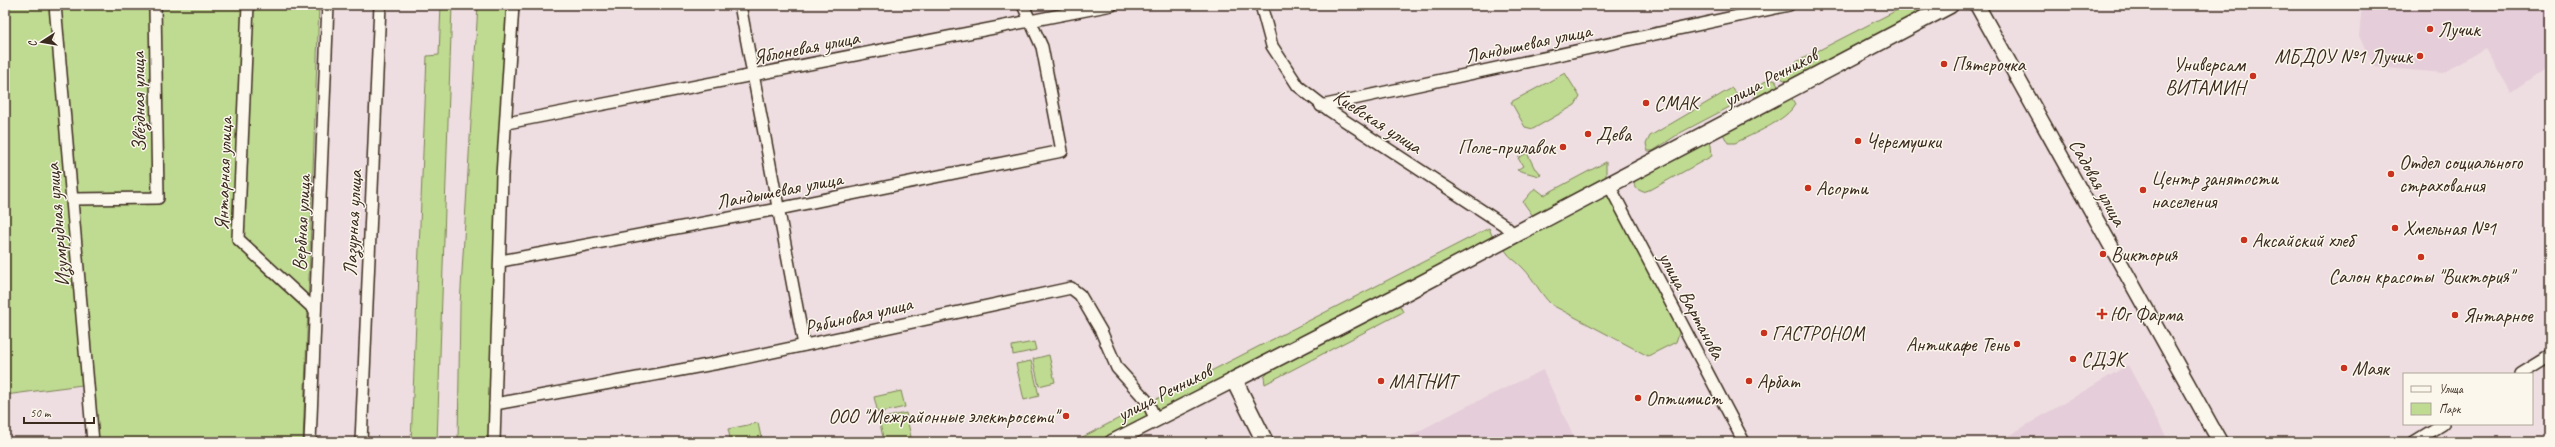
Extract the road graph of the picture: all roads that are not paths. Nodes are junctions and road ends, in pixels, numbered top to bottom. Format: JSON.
{"nodes":[{"id":1,"x":56,"y":5,"type":"edge"},
{"id":2,"x":155,"y":5,"type":"edge"},
{"id":3,"x":248,"y":5,"type":"edge"},
{"id":4,"x":328,"y":5,"type":"edge"},
{"id":5,"x":380,"y":5,"type":"edge"},
{"id":6,"x":514,"y":5,"type":"edge"},
{"id":7,"x":740,"y":5,"type":"edge"},
{"id":8,"x":1023,"y":5,"type":"edge"},
{"id":9,"x":1112,"y":5,"type":"edge"},
{"id":10,"x":1261,"y":5,"type":"edge"},
{"id":11,"x":1789,"y":5,"type":"edge"},
{"id":12,"x":1950,"y":5,"type":"edge"},
{"id":13,"x":1977,"y":5,"type":"edge"},
{"id":14,"x":1028,"y":21,"type":"junction"},
{"id":15,"x":754,"y":76,"type":"junction"},
{"id":16,"x":1321,"y":106,"type":"junction"},
{"id":17,"x":507,"y":123,"type":"junction"},
{"id":18,"x":1609,"y":185,"type":"junction"},
{"id":19,"x":73,"y":199,"type":"junction"},
{"id":20,"x":778,"y":209,"type":"junction"},
{"id":21,"x":1514,"y":235,"type":"junction"},
{"id":22,"x":501,"y":262,"type":"junction"},
{"id":23,"x":315,"y":310,"type":"junction"},
{"id":24,"x":804,"y":345,"type":"junction"},
{"id":25,"x":2550,"y":356,"type":"edge"},
{"id":26,"x":2523,"y":373,"type":"edge"},
{"id":27,"x":1234,"y":380,"type":"junction"},
{"id":28,"x":495,"y":404,"type":"junction"},
{"id":29,"x":1156,"y":420,"type":"junction"},
{"id":30,"x":2441,"y":425,"type":"edge"},
{"id":31,"x":93,"y":442,"type":"edge"},
{"id":32,"x":310,"y":442,"type":"edge"},
{"id":33,"x":361,"y":442,"type":"edge"},
{"id":34,"x":494,"y":442,"type":"edge"},
{"id":35,"x":1112,"y":442,"type":"edge"},
{"id":36,"x":1265,"y":442,"type":"edge"},
{"id":37,"x":1744,"y":442,"type":"edge"},
{"id":38,"x":2220,"y":442,"type":"edge"},
{"id":39,"x":2414,"y":442,"type":"edge"}],
"edges":[{"from":1,"to":19,"type":"street","name":"Изумрудная улица"},
{"from":2,"to":19,"type":"street","name":"Звёздная улица"},
{"from":3,"to":23,"type":"street","name":"Янтарная улица"},
{"from":4,"to":23,"type":"street","name":"Вербная улица"},
{"from":5,"to":33,"type":"street","name":"Лазурная улица"},
{"from":6,"to":17,"type":"street"},
{"from":7,"to":15,"type":"street"},
{"from":8,"to":14,"type":"street"},
{"from":9,"to":14,"type":"street","name":"Яблоневая улица"},
{"from":10,"to":16,"type":"street","name":"Киевская улица"},
{"from":11,"to":16,"type":"street","name":"Ландышевая улица"},
{"from":12,"to":18,"type":"main road","name":"улица Речников"},
{"from":13,"to":38,"type":"street","name":"Садовая улица"},
{"from":14,"to":15,"type":"street","name":"Яблоневая улица"},
{"from":14,"to":20,"type":"street","name":"Ландышевая улица"},
{"from":15,"to":17,"type":"street","name":"Яблоневая улица"},
{"from":15,"to":20,"type":"street"},
{"from":16,"to":21,"type":"street","name":"Киевская улица"},
{"from":17,"to":22,"type":"street"},
{"from":18,"to":21,"type":"main road","name":"улица Речников"},
{"from":18,"to":37,"type":"street","name":"улица Вартанова"},
{"from":19,"to":31,"type":"street","name":"Изумрудная улица"},
{"from":20,"to":22,"type":"street","name":"Ландышевая улица"},
{"from":20,"to":24,"type":"street"},
{"from":21,"to":27,"type":"main road","name":"улица Речников"},
{"from":22,"to":28,"type":"street"},
{"from":23,"to":32,"type":"street","name":"Вербная улица"},
{"from":24,"to":28,"type":"street","name":"Рябиновая улица"},
{"from":24,"to":29,"type":"street","name":"Рябиновая улица"},
{"from":25,"to":26,"type":"street"},
{"from":27,"to":29,"type":"street","name":"улица Речников"},
{"from":27,"to":36,"type":"main road"},
{"from":28,"to":34,"type":"street"},
{"from":29,"to":35,"type":"street","name":"улица Речников"},
{"from":30,"to":39,"type":"street"}]}
